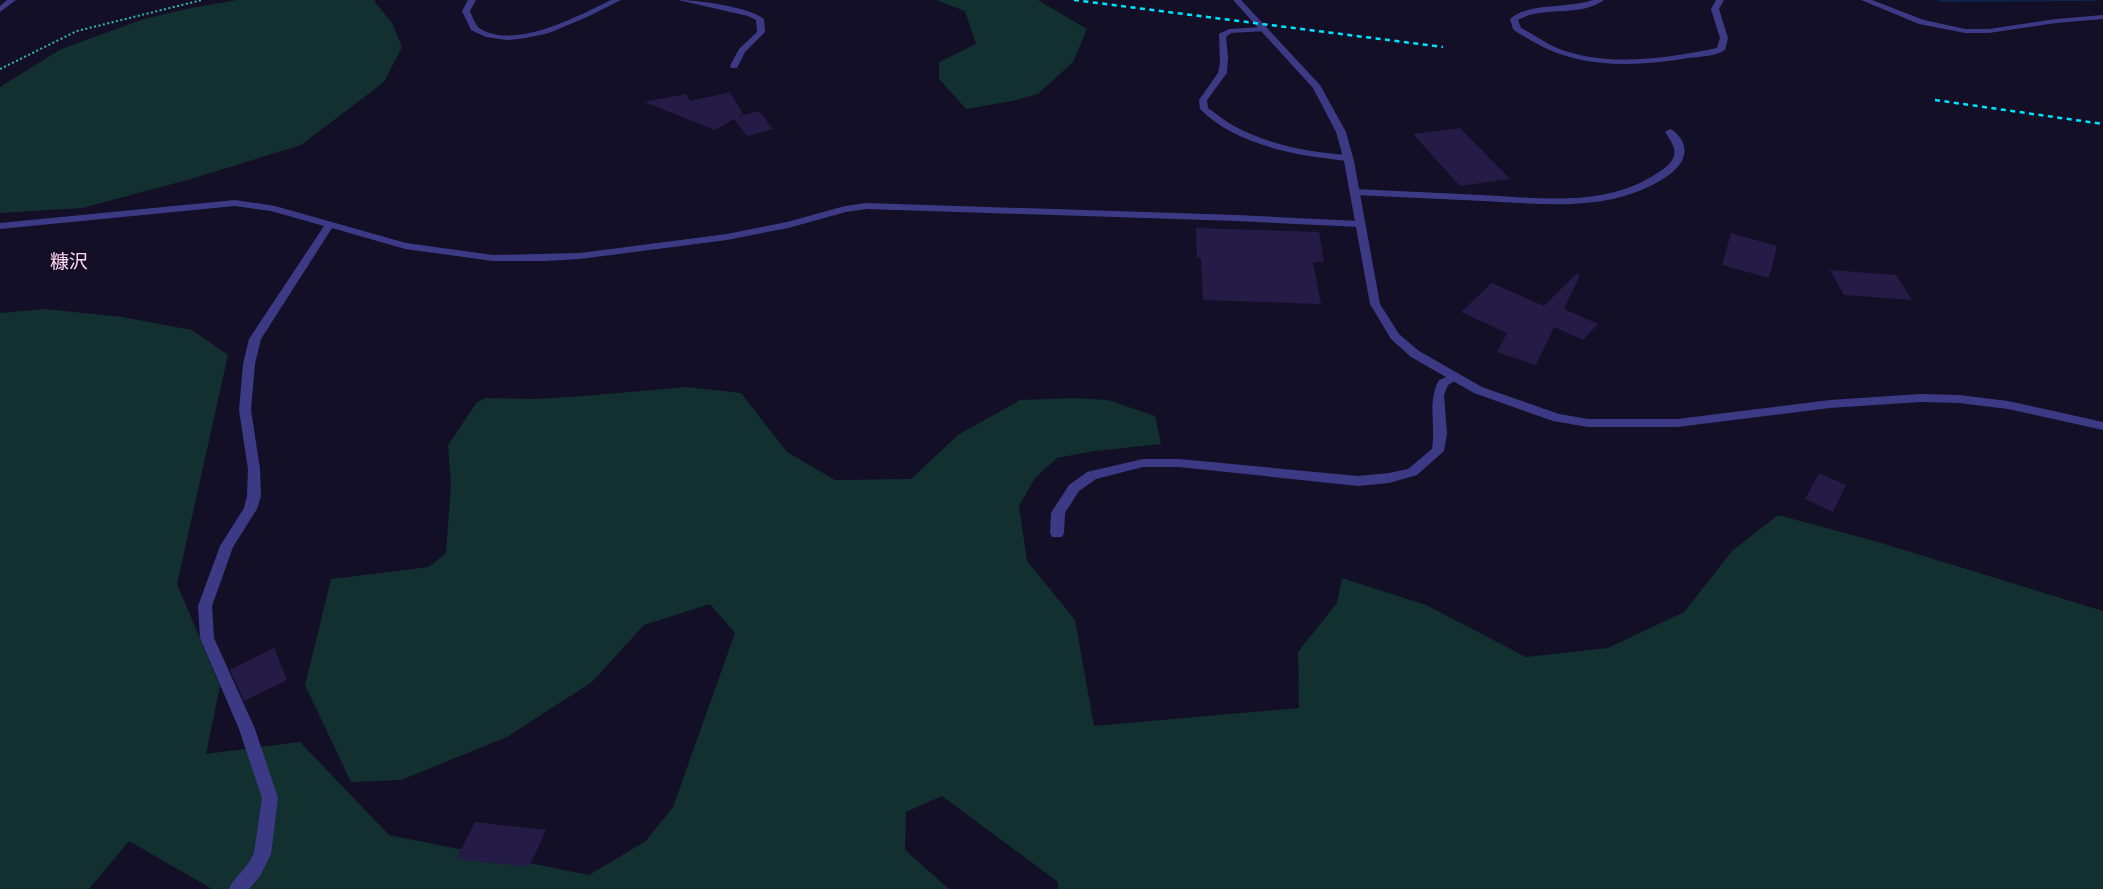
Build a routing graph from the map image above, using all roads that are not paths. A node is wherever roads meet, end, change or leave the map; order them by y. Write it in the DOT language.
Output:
graph roads {
  1 [pos="12,0"];
  2 [pos="472,0"];
  3 [pos="617,0"];
  4 [pos="682,0"];
  5 [pos="1236,0"];
  6 [pos="1600,0"];
  7 [pos="1720,0"];
  8 [pos="1865,0"];
  9 [pos="0,10"];
  10 [pos="2103,18"];
  11 [pos="1264,29"];
  12 [pos="734,66"];
  13 [pos="1670,132"];
  14 [pos="1348,158"];
  15 [pos="1354,192"];
  16 [pos="330,224"];
  17 [pos="1359,224"];
  18 [pos="0,226"];
  19 [pos="1454,378"];
  20 [pos="2103,426"];
  21 [pos="1057,533"];
  22 [pos="238,889"];
  1 -- 9 [label="street"];
  2 -- 3 [label="street"];
  4 -- 12 [label="street"];
  5 -- 11 [label="street"];
  6 -- 7 [label="street"];
  8 -- 10 [label="street"];
  11 -- 14 [label="street"];
  11 -- 14 [label="street"];
  13 -- 15 [label="street"];
  14 -- 15 [label="street"];
  15 -- 17 [label="street"];
  16 -- 17 [label="street"];
  16 -- 18 [label="street"];
  16 -- 22 [label="street"];
  17 -- 19 [label="street"];
  19 -- 20 [label="street"];
  19 -- 21 [label="street"];
}
